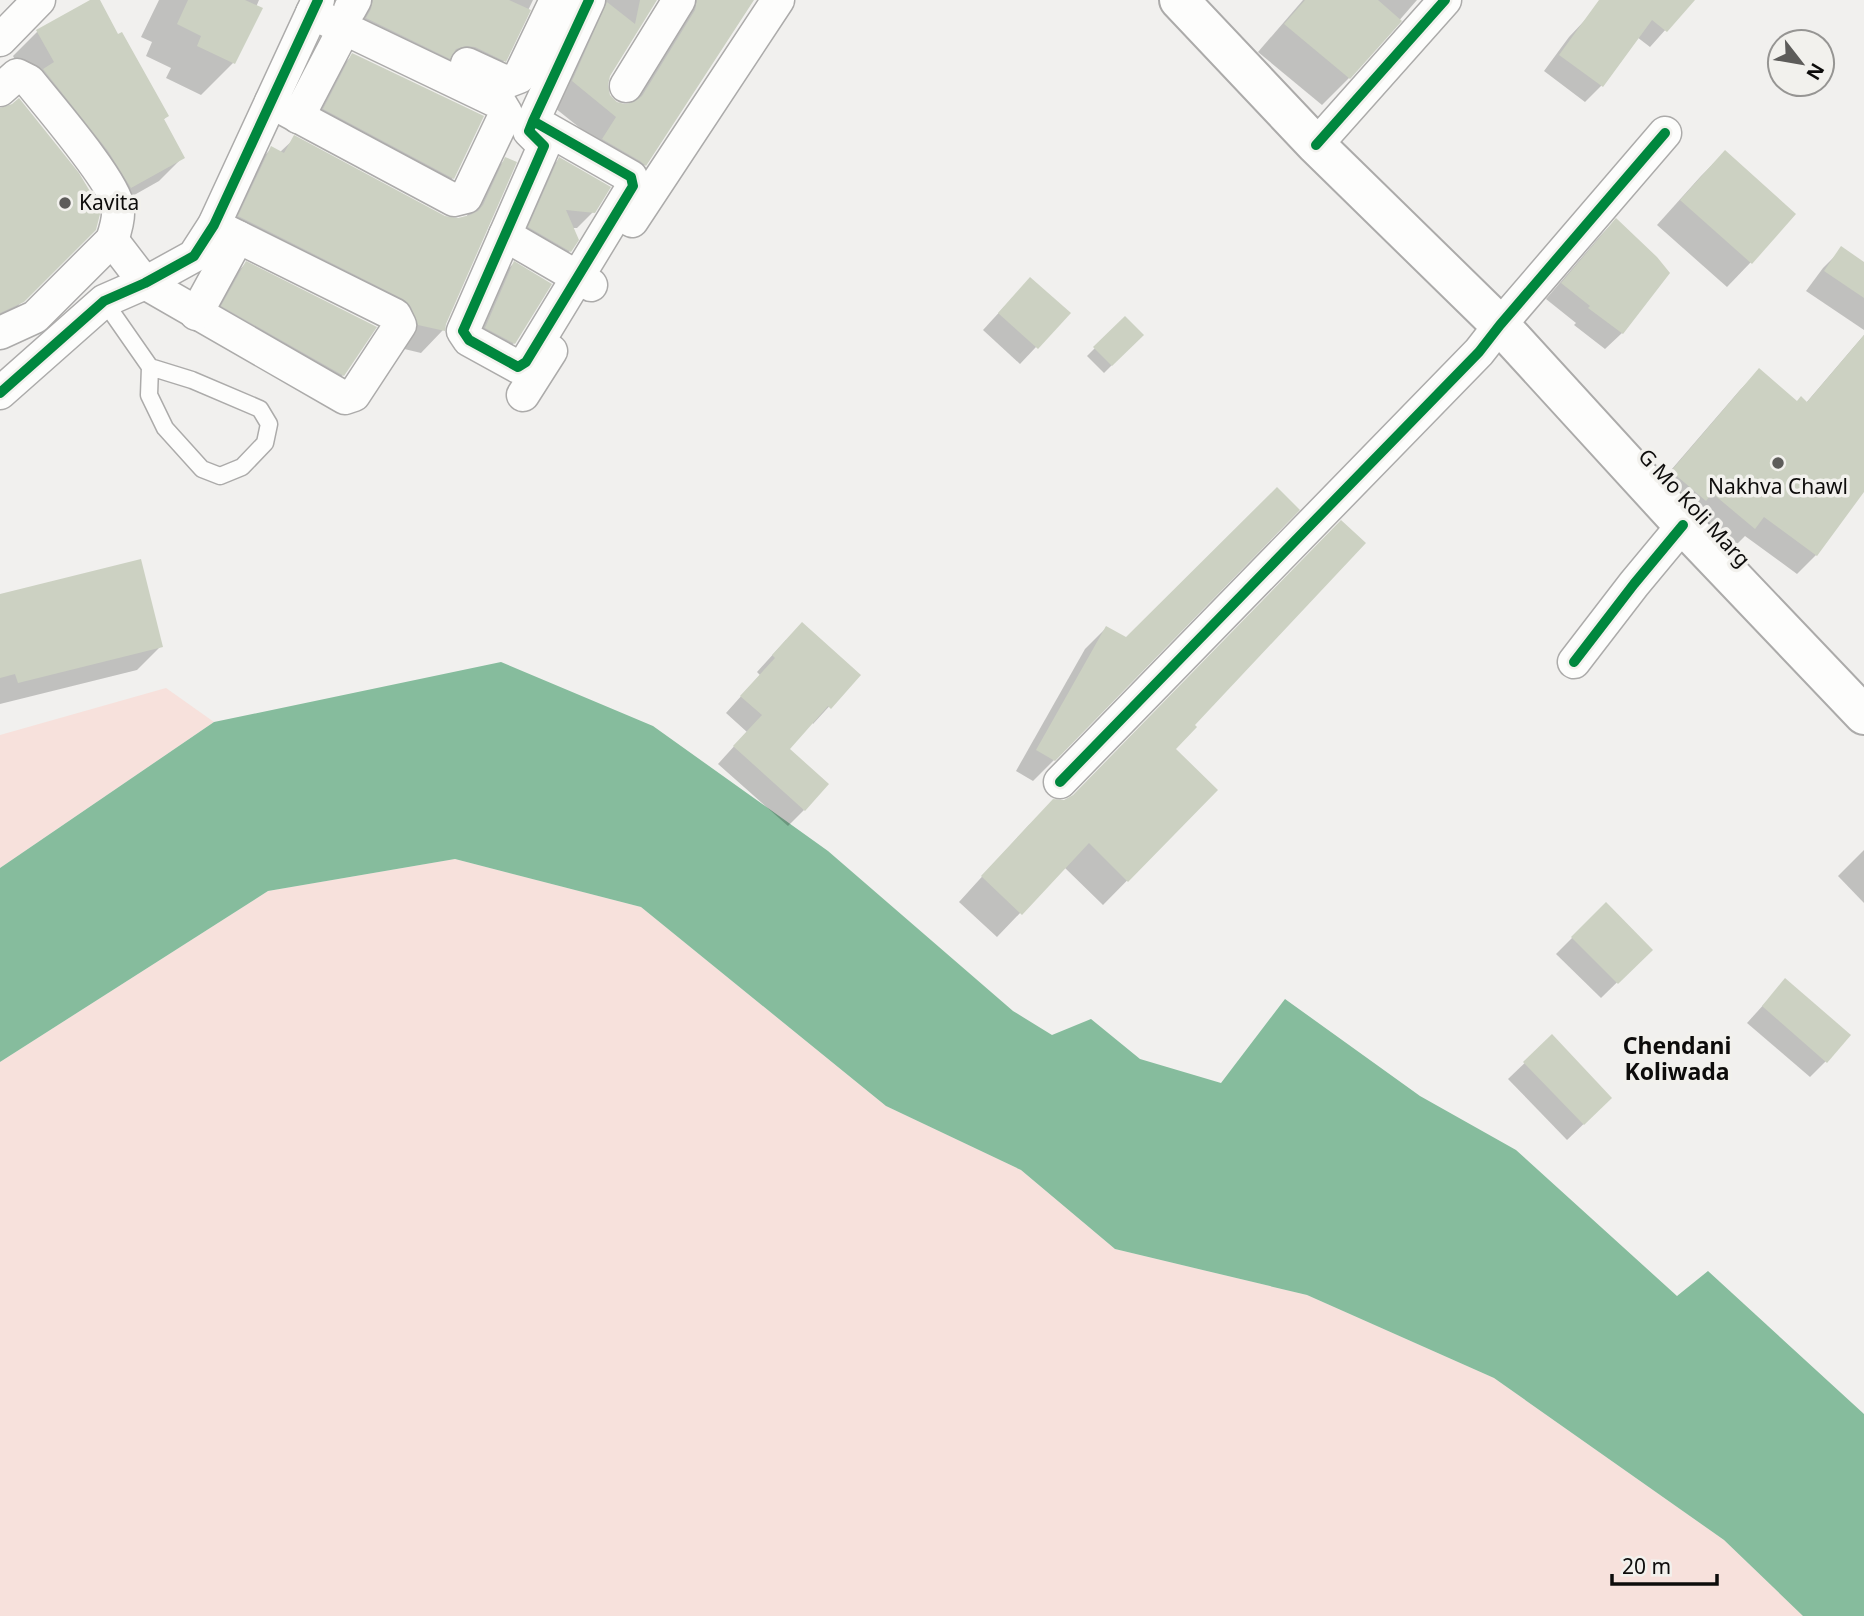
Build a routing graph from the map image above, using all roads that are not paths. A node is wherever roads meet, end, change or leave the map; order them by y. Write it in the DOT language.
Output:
graph roads {
  1 [pos="39,0"];
  2 [pos="589,0"];
  3 [pos="679,0"];
  4 [pos="1179,0"];
  5 [pos="1445,0"];
  6 [pos="554,1"];
  7 [pos="774,5"];
  8 [pos="335,9"];
  9 [pos="0,40"];
  10 [pos="626,86"];
  11 [pos="0,90"];
  12 [pos="284,109"];
  13 [pos="533,121"];
  14 [pos="1665,133"];
  15 [pos="1316,145"];
  16 [pos="664,155"];
  17 [pos="226,231"];
  18 [pos="505,235"];
  19 [pos="112,240"];
  20 [pos="584,282"];
  21 [pos="145,283"];
  22 [pos="104,302"];
  23 [pos="196,314"];
  24 [pos="1500,325"];
  25 [pos="557,326"];
  26 [pos="0,333"];
  27 [pos="150,367"];
  28 [pos="0,393"];
  29 [pos="523,395"];
  30 [pos="1683,525"];
  31 [pos="1574,662"];
  32 [pos="1864,715"];
  33 [pos="1060,782"];
  1 -- 9 [label="street"];
  2 -- 13 [label="street"];
  3 -- 10 [label="street"];
  4 -- 15 [label="main road, G Mo Koli Marg"];
  5 -- 15 [label="street"];
  6 -- 8 [label="street"];
  7 -- 16 [label="street"];
  7 -- 20 [label="street"];
  8 -- 12 [label="street"];
  8 -- 12 [label="street"];
  11 -- 19 [label="street"];
  12 -- 17 [label="street"];
  13 -- 18 [label="street"];
  13 -- 20 [label="street"];
  14 -- 24 [label="street"];
  15 -- 24 [label="main road, G Mo Koli Marg"];
  17 -- 21 [label="street"];
  17 -- 23 [label="street"];
  17 -- 23 [label="street"];
  18 -- 20 [label="street"];
  18 -- 25 [label="street"];
  19 -- 21 [label="street"];
  19 -- 26 [label="street"];
  20 -- 25 [label="street"];
  21 -- 22 [label="street"];
  21 -- 23 [label="street"];
  22 -- 27 [label="lane"];
  22 -- 28 [label="street"];
  24 -- 30 [label="main road, G Mo Koli Marg"];
  24 -- 33 [label="street"];
  25 -- 29 [label="street"];
  27 -- 27 [label="lane"];
  30 -- 31 [label="street"];
  30 -- 32 [label="main road, G Mo Koli Marg"];
}
